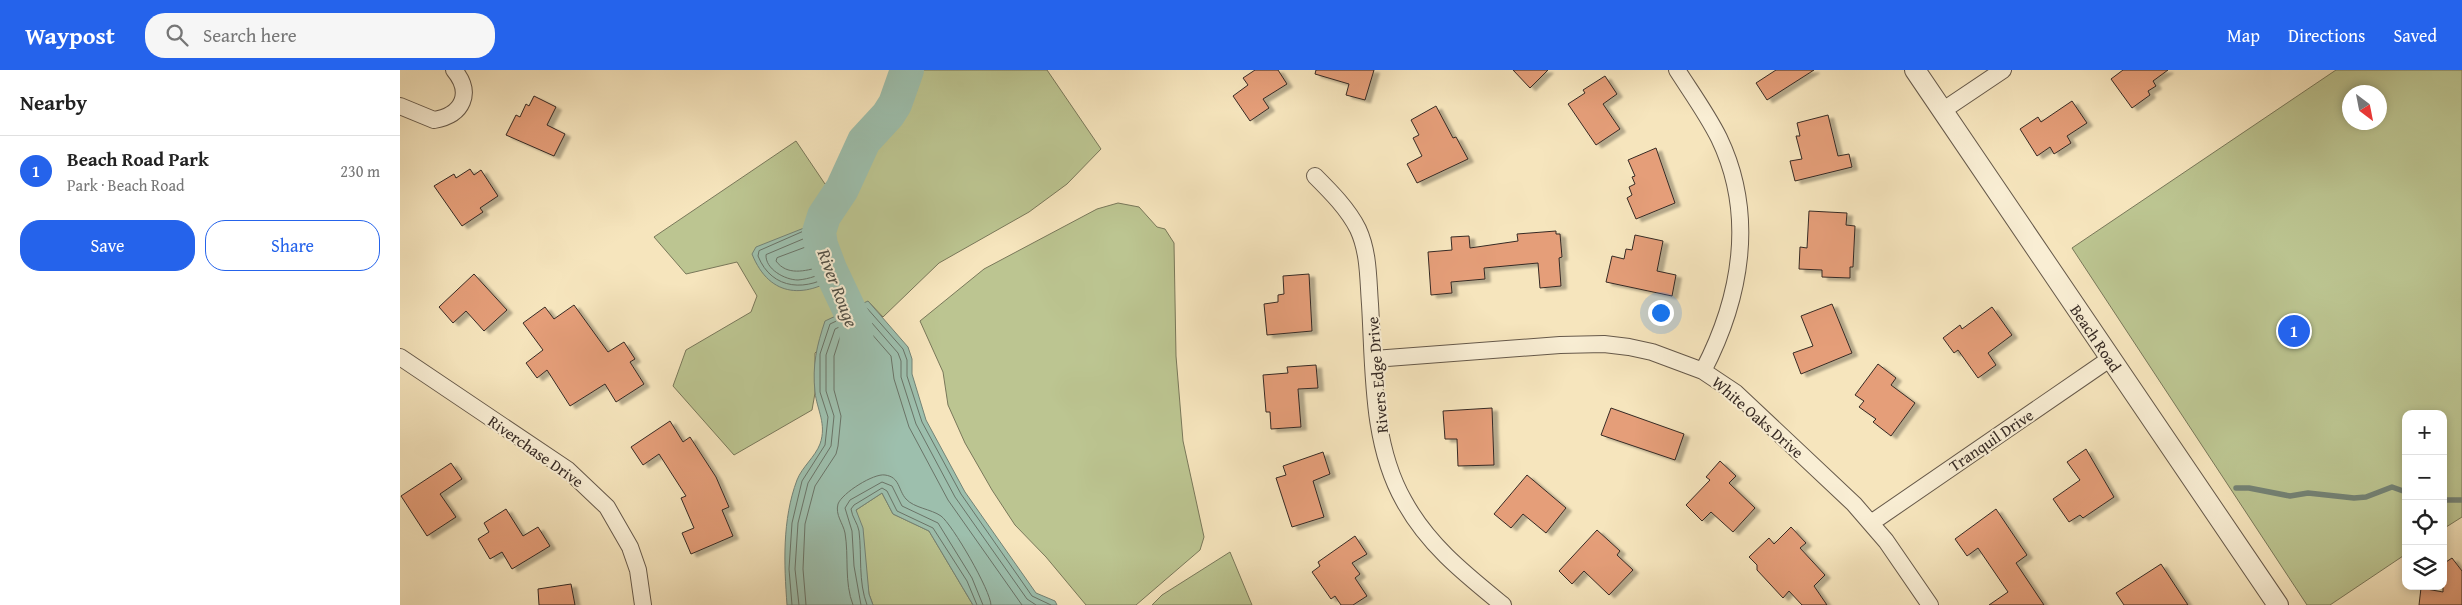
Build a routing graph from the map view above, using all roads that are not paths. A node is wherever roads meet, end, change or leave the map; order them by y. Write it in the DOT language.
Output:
graph roads {
  1 [pos="454,70"];
  2 [pos="1677,70"];
  3 [pos="1915,70"];
  4 [pos="2002,70"];
  5 [pos="400,106"];
  6 [pos="1942,111"];
  7 [pos="1315,176"];
  8 [pos="400,357"];
  9 [pos="2111,358"];
  10 [pos="1374,359"];
  11 [pos="1703,371"];
  12 [pos="1871,523"];
  13 [pos="643,605"];
  14 [pos="1503,605"];
  15 [pos="1930,605"];
  16 [pos="2278,605"];
  1 -- 5 [label="street"];
  2 -- 11 [label="street"];
  3 -- 6 [label="street, Beach Road"];
  4 -- 6 [label="street"];
  6 -- 9 [label="street, Beach Road"];
  7 -- 10 [label="street, Rivers Edge Drive"];
  8 -- 13 [label="street, Riverchase Drive"];
  9 -- 12 [label="street, Tranquil Drive"];
  9 -- 16 [label="street, Beach Road"];
  10 -- 11 [label="street, White Oaks Drive"];
  10 -- 14 [label="street, Rivers Edge Drive"];
  11 -- 12 [label="street, White Oaks Drive"];
  12 -- 15 [label="street, White Oaks Drive"];
}
